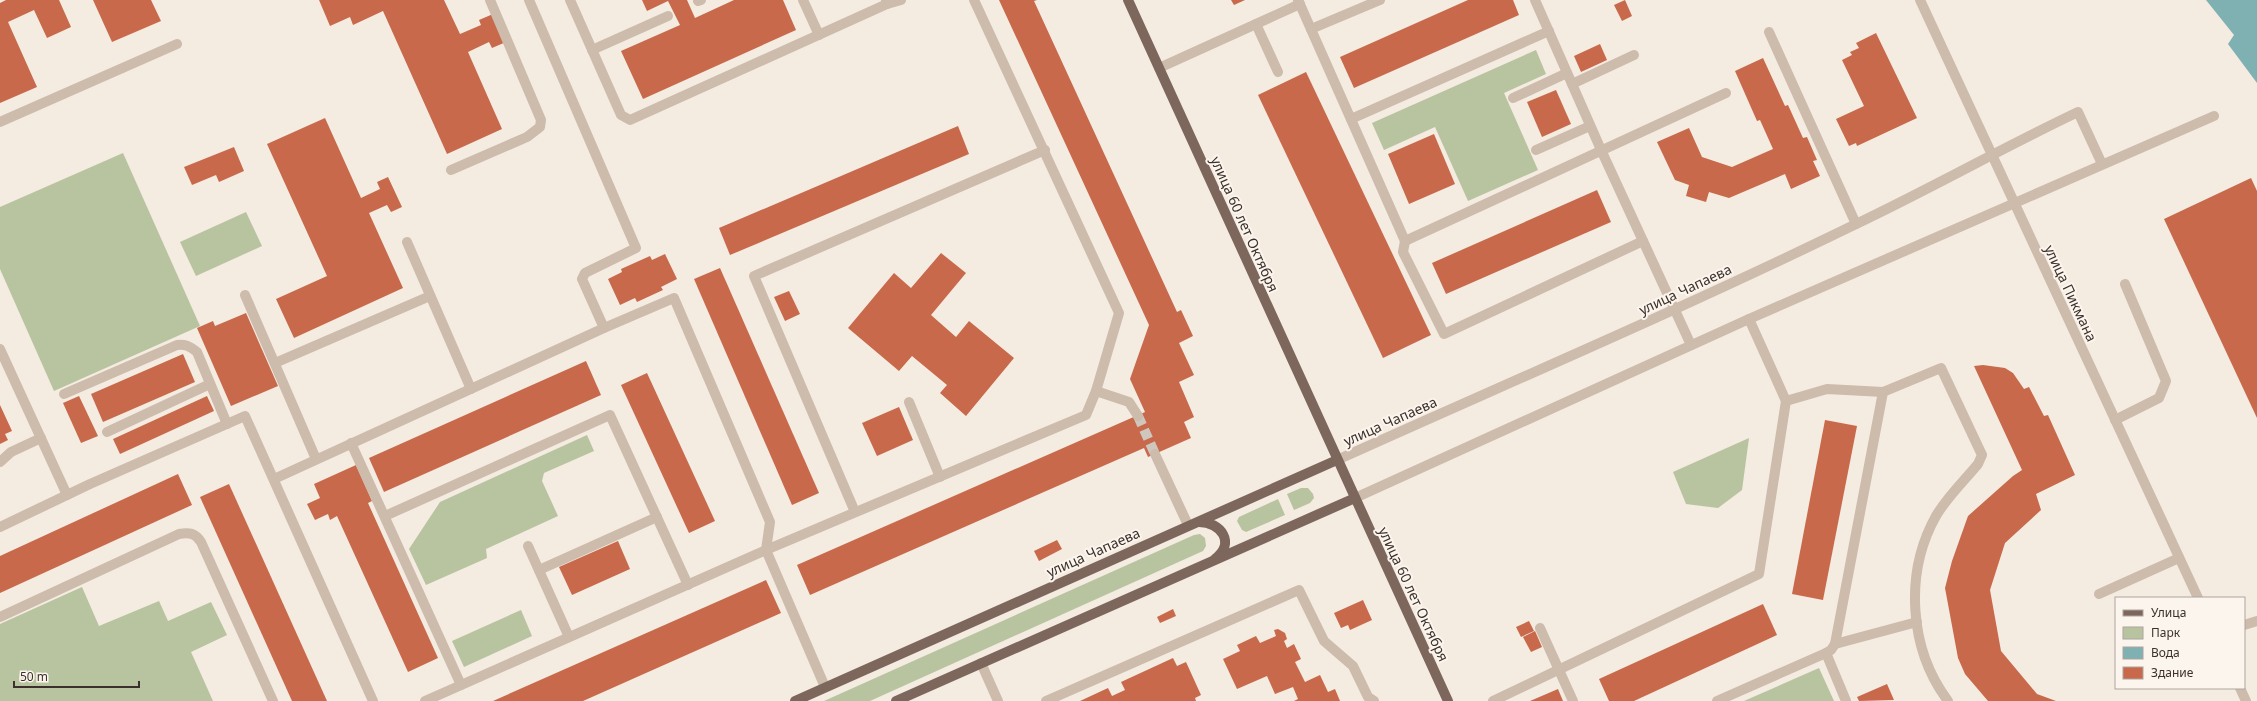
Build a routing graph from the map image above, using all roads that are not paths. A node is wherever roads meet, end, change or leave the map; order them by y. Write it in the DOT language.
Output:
graph roads {
  1 [pos="490,0"];
  2 [pos="529,0"];
  3 [pos="570,0"];
  4 [pos="803,0"];
  5 [pos="900,0"];
  6 [pos="974,0"];
  7 [pos="1128,0"];
  8 [pos="1380,0"];
  9 [pos="1535,0"];
  10 [pos="1920,0"];
  11 [pos="886,2"];
  12 [pos="1299,2"];
  13 [pos="668,16"];
  14 [pos="1256,24"];
  15 [pos="1311,29"];
  16 [pos="1548,31"];
  17 [pos="1769,32"];
  18 [pos="819,35"];
  19 [pos="177,44"];
  20 [pos="592,50"];
  21 [pos="1634,55"];
  22 [pos="1159,68"];
  23 [pos="1278,72"];
  24 [pos="1567,73"];
  25 [pos="1572,84"];
  26 [pos="1726,93"];
  27 [pos="1513,98"];
  28 [pos="2214,116"];
  29 [pos="1351,119"];
  30 [pos="0,122"];
  31 [pos="1590,126"];
  32 [pos="1045,150"];
  33 [pos="1536,150"];
  34 [pos="1602,152"];
  35 [pos="1991,155"];
  36 [pos="2102,164"];
  37 [pos="451,170"];
  38 [pos="2014,203"];
  39 [pos="1856,224"];
  40 [pos="1405,241"];
  41 [pos="1643,241"];
  42 [pos="407,242"];
  43 [pos="2125,284"];
  44 [pos="245,295"];
  45 [pos="430,296"];
  46 [pos="1675,309"];
  47 [pos="1749,319"];
  48 [pos="604,328"];
  49 [pos="1691,345"];
  50 [pos="0,349"];
  51 [pos="275,364"];
  52 [pos="210,384"];
  53 [pos="471,389"];
  54 [pos="1096,391"];
  55 [pos="1883,392"];
  56 [pos="64,394"];
  57 [pos="1786,401"];
  58 [pos="908,402"];
  59 [pos="1138,416"];
  60 [pos="2115,420"];
  61 [pos="227,424"];
  62 [pos="107,432"];
  63 [pos="41,438"];
  64 [pos="351,443"];
  65 [pos="1155,454"];
  66 [pos="316,459"];
  67 [pos="1337,460"];
  68 [pos="0,462"];
  69 [pos="940,477"];
  70 [pos="274,479"];
  71 [pos="67,495"];
  72 [pos="1355,498"];
  73 [pos="855,512"];
  74 [pos="385,516"];
  75 [pos="657,517"];
  76 [pos="1192,524"];
  77 [pos="0,527"];
  78 [pos="528,546"];
  79 [pos="766,550"];
  80 [pos="2179,558"];
  81 [pos="1212,562"];
  82 [pos="539,570"];
  83 [pos="688,585"];
  84 [pos="2099,594"];
  85 [pos="2198,597"];
  86 [pos="0,617"];
  87 [pos="2257,621"];
  88 [pos="1917,622"];
  89 [pos="2245,624"];
  90 [pos="1540,628"];
  91 [pos="569,637"];
  92 [pos="1836,644"];
  93 [pos="1826,653"];
  94 [pos="981,663"];
  95 [pos="1559,670"];
  96 [pos="461,685"];
  97 [pos="825,687"];
  98 [pos="2240,689"];
  99 [pos="273,701"];
  100 [pos="372,701"];
  101 [pos="425,701"];
  102 [pos="795,701"];
  103 [pos="896,701"];
  104 [pos="998,701"];
  105 [pos="1046,701"];
  106 [pos="1374,701"];
  107 [pos="1448,701"];
  108 [pos="1493,701"];
  109 [pos="1573,701"];
  110 [pos="1717,701"];
  111 [pos="1846,701"];
  112 [pos="1948,701"];
  113 [pos="2246,701"];
  1 -- 37 [label="street"];
  2 -- 48 [label="street"];
  3 -- 20 [label="street"];
  4 -- 18 [label="street"];
  5 -- 11 [label="street"];
  6 -- 32 [label="street"];
  7 -- 22 [label="main road, улица 60 лет Октября"];
  8 -- 15 [label="street"];
  9 -- 16 [label="street"];
  10 -- 35 [label="street, улица Пикмана"];
  11 -- 18 [label="street"];
  12 -- 14 [label="street"];
  12 -- 15 [label="street"];
  13 -- 20 [label="street"];
  14 -- 22 [label="street"];
  14 -- 23 [label="street"];
  15 -- 29 [label="street"];
  16 -- 24 [label="street"];
  16 -- 29 [label="street"];
  17 -- 39 [label="street"];
  18 -- 20 [label="street"];
  19 -- 30 [label="street"];
  21 -- 25 [label="street"];
  22 -- 67 [label="main road, улица 60 лет Октября"];
  24 -- 25 [label="street"];
  24 -- 27 [label="street"];
  25 -- 31 [label="street"];
  26 -- 34 [label="street"];
  28 -- 36 [label="street"];
  29 -- 40 [label="street"];
  31 -- 33 [label="street"];
  31 -- 34 [label="street"];
  32 -- 54 [label="street"];
  32 -- 73 [label="street"];
  34 -- 40 [label="street"];
  34 -- 41 [label="street"];
  35 -- 36 [label="street, улица Чапаева"];
  35 -- 38 [label="street, улица Пикмана"];
  35 -- 39 [label="street, улица Чапаева"];
  36 -- 38 [label="street"];
  38 -- 47 [label="street"];
  38 -- 60 [label="street, улица Пикмана"];
  39 -- 46 [label="street, улица Чапаева"];
  40 -- 41 [label="street"];
  41 -- 46 [label="street"];
  42 -- 45 [label="street"];
  43 -- 60 [label="street"];
  44 -- 51 [label="street"];
  45 -- 51 [label="street"];
  45 -- 53 [label="street"];
  46 -- 49 [label="street"];
  46 -- 67 [label="street, улица Чапаева"];
  47 -- 49 [label="street"];
  47 -- 57 [label="street"];
  48 -- 53 [label="street"];
  48 -- 79 [label="street"];
  49 -- 72 [label="street"];
  50 -- 63 [label="street"];
  51 -- 66 [label="street"];
  52 -- 56 [label="street"];
  52 -- 61 [label="street"];
  52 -- 62 [label="street"];
  53 -- 64 [label="street"];
  54 -- 59 [label="street"];
  54 -- 69 [label="street"];
  55 -- 57 [label="street"];
  55 -- 88 [label="street"];
  55 -- 92 [label="street"];
  57 -- 95 [label="street"];
  58 -- 69 [label="street"];
  60 -- 80 [label="street, улица Пикмана"];
  61 -- 70 [label="street"];
  61 -- 71 [label="street"];
  63 -- 68 [label="street"];
  63 -- 71 [label="street"];
  64 -- 66 [label="street"];
  64 -- 74 [label="street"];
  65 -- 76 [label="street"];
  66 -- 70 [label="street"];
  67 -- 72 [label="main road, улица 60 лет Октября"];
  67 -- 76 [label="main road, улица Чапаева"];
  69 -- 73 [label="street"];
  70 -- 100 [label="street"];
  71 -- 77 [label="street"];
  72 -- 81 [label="main road"];
  72 -- 107 [label="main road, улица 60 лет Октября"];
  73 -- 79 [label="street"];
  74 -- 75 [label="street"];
  74 -- 96 [label="street"];
  75 -- 82 [label="street"];
  75 -- 83 [label="street"];
  76 -- 81 [label="main road"];
  76 -- 97 [label="main road, улица Чапаева"];
  78 -- 82 [label="street"];
  79 -- 83 [label="street"];
  79 -- 97 [label="street"];
  80 -- 84 [label="street"];
  80 -- 85 [label="street, улица Пикмана"];
  81 -- 94 [label="main road"];
  82 -- 91 [label="street"];
  83 -- 91 [label="street"];
  86 -- 99 [label="street"];
  87 -- 89 [label="street"];
  88 -- 92 [label="street"];
  88 -- 112 [label="street"];
  90 -- 95 [label="street"];
  91 -- 96 [label="street"];
  92 -- 93 [label="street"];
  93 -- 110 [label="street"];
  93 -- 111 [label="street"];
  94 -- 103 [label="main road"];
  94 -- 104 [label="street"];
  95 -- 108 [label="street"];
  95 -- 109 [label="street"];
  96 -- 101 [label="street"];
  97 -- 102 [label="main road, улица Чапаева"];
  98 -- 113 [label="street"];
  105 -- 106 [label="street"];
}
